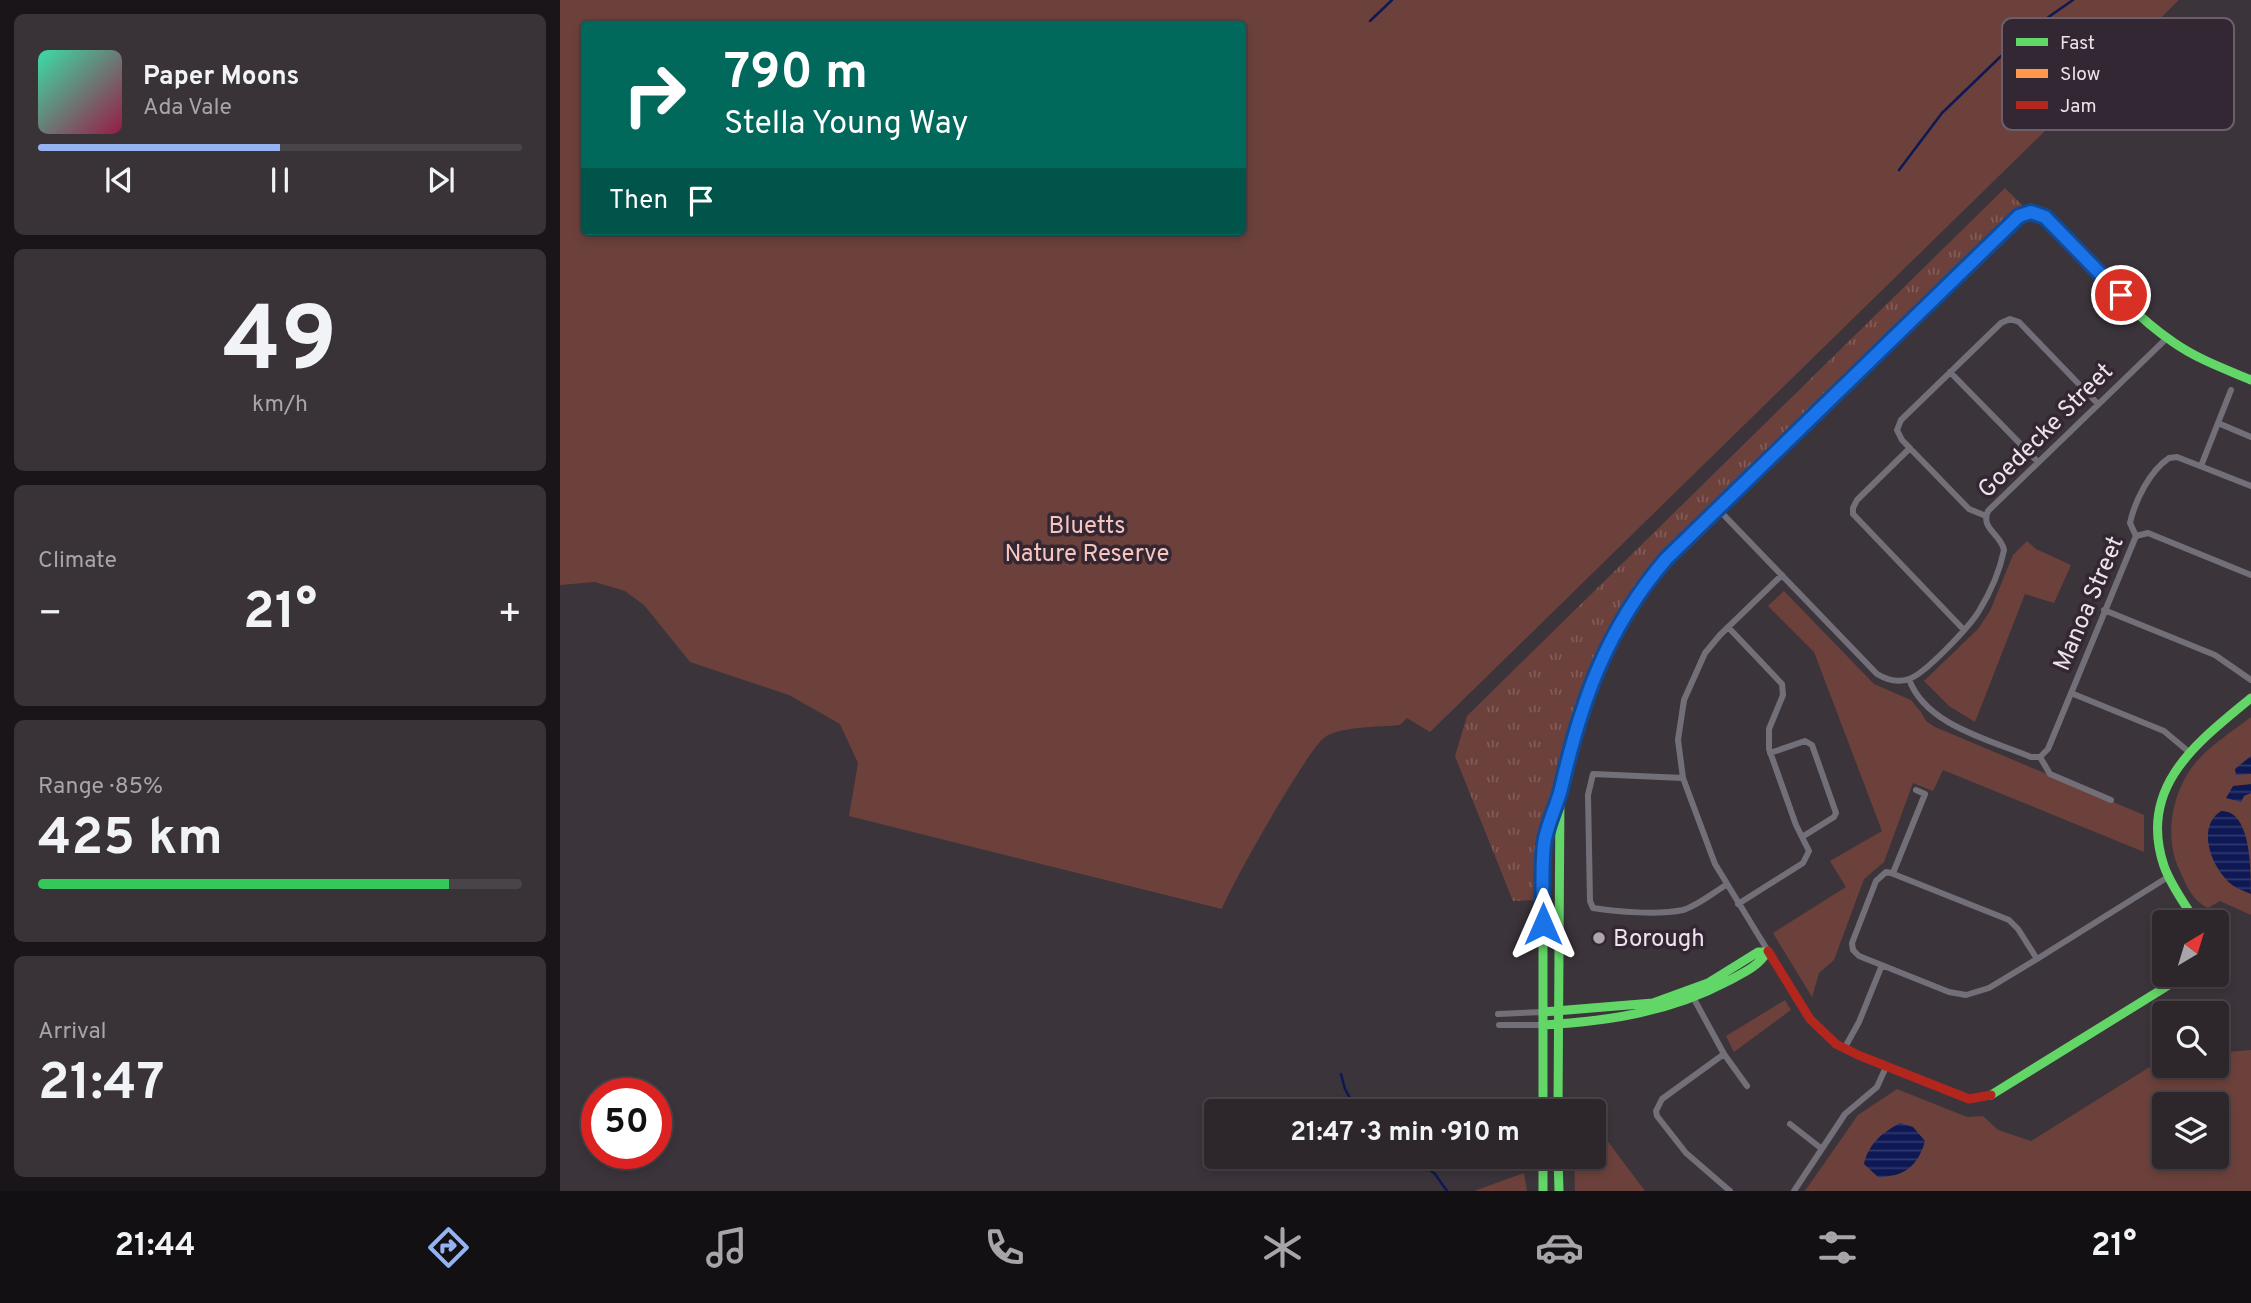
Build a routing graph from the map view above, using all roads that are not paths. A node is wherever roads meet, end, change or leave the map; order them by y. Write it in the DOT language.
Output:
graph roads {
  1 [pos="2167,338"];
  2 [pos="1950,372"];
  3 [pos="2251,380"];
  4 [pos="2231,390"];
  5 [pos="2098,404"];
  6 [pos="2218,423"];
  7 [pos="2251,437"];
  8 [pos="1910,449"];
  9 [pos="2038,462"];
  10 [pos="2200,466"];
  11 [pos="2251,486"];
  12 [pos="1717,508"];
  13 [pos="1986,516"];
  14 [pos="2136,536"];
  15 [pos="1782,575"];
  16 [pos="2251,575"];
  17 [pos="2104,610"];
  18 [pos="1728,627"];
  19 [pos="1964,630"];
  20 [pos="1909,679"];
  21 [pos="2251,680"];
  22 [pos="2071,693"];
  23 [pos="2251,698"];
  24 [pos="2189,752"];
  25 [pos="1770,753"];
  26 [pos="2040,757"];
  27 [pos="1683,778"];
  28 [pos="1916,790"];
  29 [pos="1560,792"];
  30 [pos="2111,800"];
  31 [pos="1802,837"];
  32 [pos="1893,873"];
  33 [pos="2168,877"];
  34 [pos="1726,885"];
  35 [pos="1738,904"];
  36 [pos="2189,910"];
  37 [pos="1768,951"];
  38 [pos="2037,959"];
  39 [pos="1882,965"];
  40 [pos="2166,987"];
  41 [pos="1695,999"];
  42 [pos="1560,1011"];
  43 [pos="1543,1012"];
  44 [pos="1498,1013"];
  45 [pos="1559,1024"];
  46 [pos="1499,1025"];
  47 [pos="1544,1025"];
  48 [pos="1844,1049"];
  49 [pos="1724,1054"];
  50 [pos="1886,1067"];
  51 [pos="1747,1086"];
  52 [pos="1543,1099"];
  53 [pos="1558,1099"];
  54 [pos="1790,1124"];
  55 [pos="1822,1149"];
  56 [pos="1543,1169"];
  57 [pos="1558,1169"];
  58 [pos="1543,1191"];
  59 [pos="1559,1191"];
  60 [pos="1730,1191"];
  61 [pos="1794,1191"];
  1 -- 3 [label="street"];
  1 -- 5 [label="street, Goedecke Street"];
  1 -- 12 [label="street"];
  2 -- 5 [label="street"];
  2 -- 8 [label="street"];
  2 -- 9 [label="street"];
  4 -- 6 [label="street"];
  5 -- 9 [label="street, Goedecke Street"];
  6 -- 7 [label="street"];
  6 -- 10 [label="street"];
  8 -- 13 [label="street"];
  8 -- 19 [label="street"];
  9 -- 13 [label="street, Goedecke Street"];
  10 -- 11 [label="street"];
  10 -- 14 [label="street"];
  12 -- 15 [label="street"];
  12 -- 29 [label="street"];
  13 -- 19 [label="street, Goedecke Street"];
  14 -- 16 [label="street, Manoa Street"];
  14 -- 17 [label="street, Manoa Street"];
  15 -- 18 [label="street"];
  15 -- 20 [label="street"];
  17 -- 21 [label="street"];
  17 -- 22 [label="street, Manoa Street"];
  18 -- 25 [label="street"];
  18 -- 27 [label="street"];
  19 -- 20 [label="street, Goedecke Street"];
  20 -- 26 [label="street"];
  22 -- 24 [label="street"];
  22 -- 26 [label="street, Manoa Street"];
  23 -- 24 [label="street"];
  24 -- 33 [label="street"];
  25 -- 31 [label="street"];
  25 -- 31 [label="street"];
  26 -- 30 [label="street"];
  27 -- 34 [label="street"];
  27 -- 34 [label="street"];
  28 -- 32 [label="street"];
  29 -- 42 [label="street"];
  29 -- 43 [label="street"];
  31 -- 35 [label="street"];
  32 -- 38 [label="street"];
  32 -- 39 [label="street"];
  33 -- 36 [label="street"];
  33 -- 38 [label="street"];
  34 -- 35 [label="street"];
  35 -- 37 [label="street"];
  37 -- 48 [label="street"];
  38 -- 39 [label="street"];
  39 -- 48 [label="street"];
  40 -- 50 [label="street"];
  41 -- 42 [label="street"];
  41 -- 45 [label="street"];
  41 -- 49 [label="street"];
  42 -- 43 [label="street"];
  42 -- 45 [label="street"];
  43 -- 44 [label="street"];
  43 -- 47 [label="street"];
  45 -- 47 [label="street"];
  45 -- 53 [label="street"];
  46 -- 47 [label="street"];
  47 -- 52 [label="street"];
  48 -- 50 [label="street"];
  49 -- 51 [label="street"];
  49 -- 60 [label="street"];
  50 -- 55 [label="street"];
  54 -- 55 [label="street"];
  55 -- 61 [label="street"];
  56 -- 58 [label="street"];
  57 -- 59 [label="street"];
}
